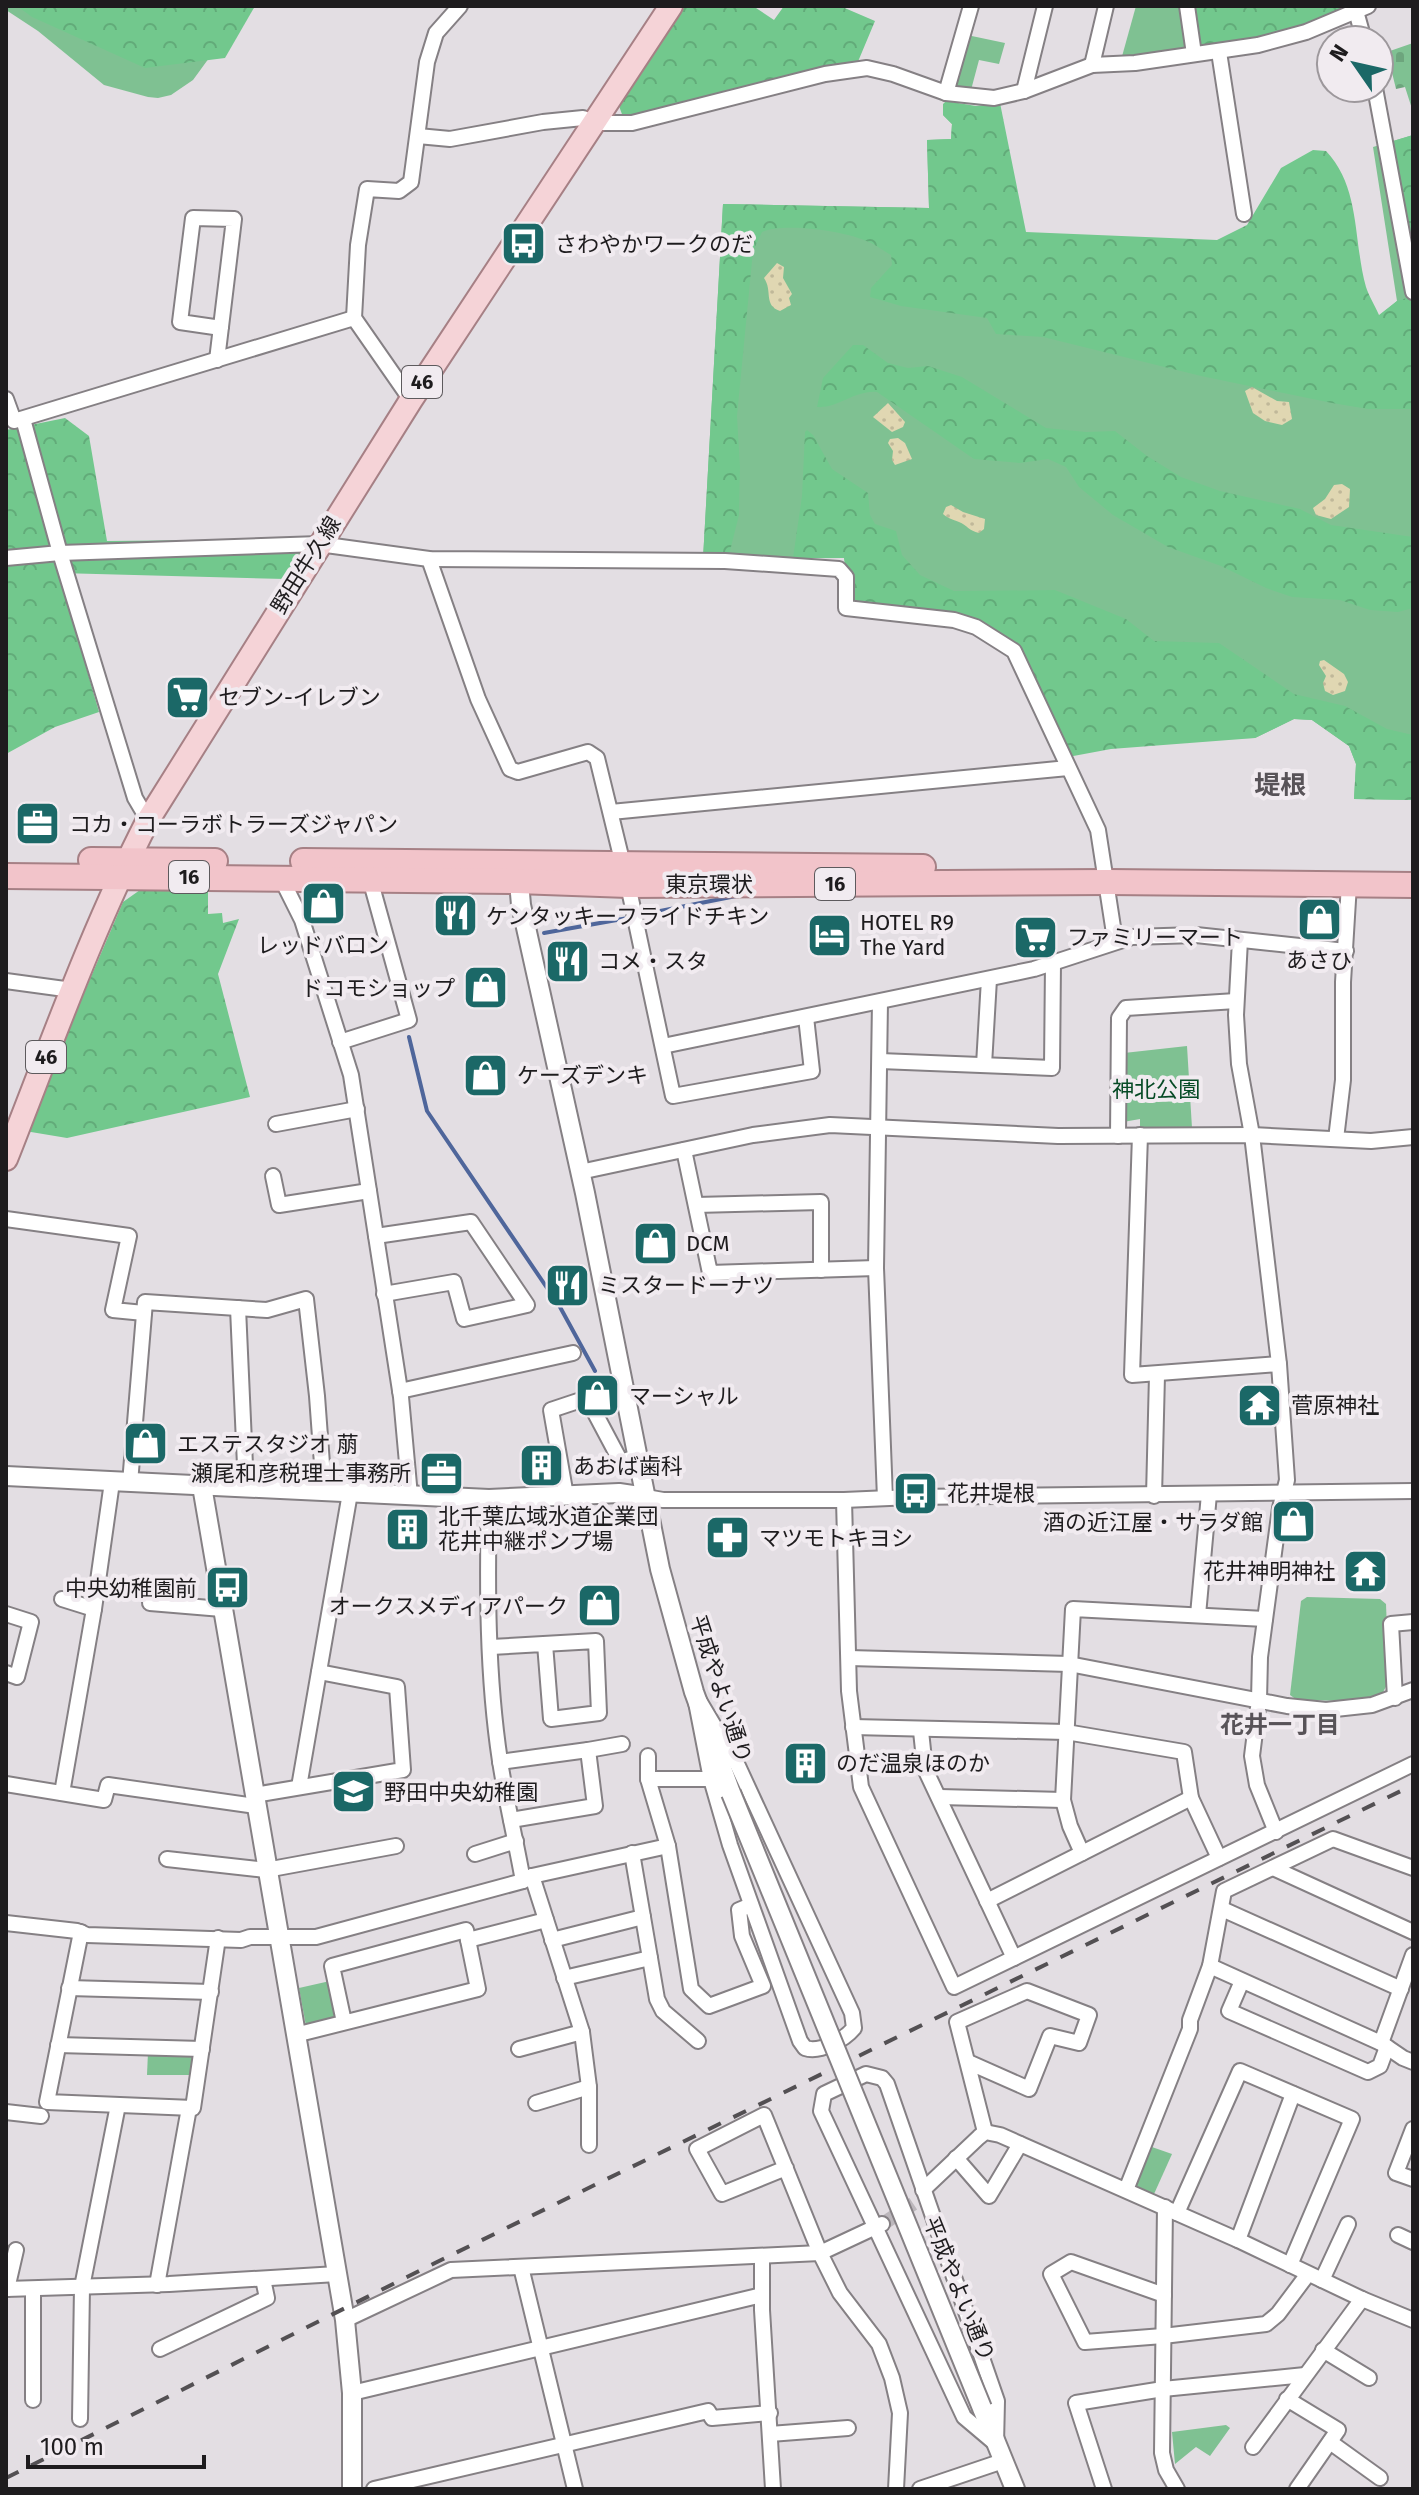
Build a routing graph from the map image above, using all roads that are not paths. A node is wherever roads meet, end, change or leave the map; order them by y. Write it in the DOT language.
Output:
graph roads {
  1 [pos="460,6"];
  2 [pos="671,6"];
  3 [pos="971,6"];
  4 [pos="1045,6"];
  5 [pos="1106,6"];
  6 [pos="1187,6"];
  7 [pos="1362,9"];
  8 [pos="1219,52"];
  9 [pos="1194,54"];
  10 [pos="1092,65"];
  11 [pos="1024,91"];
  12 [pos="946,93"];
  13 [pos="1378,104"];
  14 [pos="595,123"];
  15 [pos="418,136"];
  16 [pos="1244,214"];
  17 [pos="1413,292"];
  18 [pos="354,318"];
  19 [pos="221,328"];
  20 [pos="217,360"];
  21 [pos="6,399"];
  22 [pos="411,400"];
  23 [pos="23,419"];
  24 [pos="319,544"];
  25 [pos="60,553"];
  26 [pos="6,558"];
  27 [pos="429,559"];
  28 [pos="1068,768"];
  29 [pos="611,812"];
  30 [pos="148,820"];
  31 [pos="6,860"];
  32 [pos="124,868"];
  33 [pos="1413,869"];
  34 [pos="518,872"];
  35 [pos="626,875"];
  36 [pos="1106,875"];
  37 [pos="6,876"];
  38 [pos="281,878"];
  39 [pos="370,879"];
  40 [pos="1349,884"];
  41 [pos="1413,885"];
  42 [pos="1115,940"];
  43 [pos="1240,940"];
  44 [pos="1346,951"];
  45 [pos="1053,963"];
  46 [pos="989,979"];
  47 [pos="6,981"];
  48 [pos="72,990"];
  49 [pos="1236,1001"];
  50 [pos="880,1002"];
  51 [pos="806,1017"];
  52 [pos="340,1042"];
  53 [pos="663,1046"];
  54 [pos="880,1061"];
  55 [pos="984,1065"];
  56 [pos="357,1109"];
  57 [pos="276,1124"];
  58 [pos="880,1126"];
  59 [pos="1140,1135"];
  60 [pos="1252,1135"];
  61 [pos="1118,1136"];
  62 [pos="1413,1137"];
  63 [pos="1336,1139"];
  64 [pos="684,1150"];
  65 [pos="6,1159"];
  66 [pos="580,1172"];
  67 [pos="273,1176"];
  68 [pos="369,1191"];
  69 [pos="696,1205"];
  70 [pos="6,1219"];
  71 [pos="376,1236"];
  72 [pos="876,1268"];
  73 [pos="821,1270"];
  74 [pos="384,1294"];
  75 [pos="238,1308"];
  76 [pos="144,1313"];
  77 [pos="573,1353"];
  78 [pos="1279,1364"];
  79 [pos="1157,1375"];
  80 [pos="400,1391"];
  81 [pos="636,1457"];
  82 [pos="6,1476"];
  83 [pos="121,1482"];
  84 [pos="202,1486"];
  85 [pos="246,1488"];
  86 [pos="324,1491"];
  87 [pos="1413,1491"];
  88 [pos="1284,1492"];
  89 [pos="350,1493"];
  90 [pos="1209,1494"];
  91 [pos="410,1496"];
  92 [pos="566,1496"];
  93 [pos="1154,1496"];
  94 [pos="646,1497"];
  95 [pos="885,1498"];
  96 [pos="489,1499"];
  97 [pos="844,1500"];
  98 [pos="62,1599"];
  99 [pos="150,1603"];
  100 [pos="94,1609"];
  101 [pos="222,1609"];
  102 [pos="6,1614"];
  103 [pos="1198,1615"];
  104 [pos="1265,1619"];
  105 [pos="1413,1622"];
  106 [pos="545,1644"];
  107 [pos="491,1647"];
  108 [pos="849,1658"];
  109 [pos="1069,1664"];
  110 [pos="319,1672"];
  111 [pos="6,1673"];
  112 [pos="1413,1690"];
  113 [pos="694,1692"];
  114 [pos="1395,1698"];
  115 [pos="1259,1700"];
  116 [pos="853,1727"];
  117 [pos="921,1731"];
  118 [pos="1066,1732"];
  119 [pos="622,1744"];
  120 [pos="588,1750"];
  121 [pos="648,1756"];
  122 [pos="500,1762"];
  123 [pos="1413,1764"];
  124 [pos="648,1779"];
  125 [pos="711,1779"];
  126 [pos="6,1784"];
  127 [pos="299,1787"];
  128 [pos="62,1793"];
  129 [pos="940,1797"];
  130 [pos="1191,1798"];
  131 [pos="255,1800"];
  132 [pos="1063,1800"];
  133 [pos="511,1820"];
  134 [pos="1276,1832"];
  135 [pos="516,1841"];
  136 [pos="396,1846"];
  137 [pos="668,1846"];
  138 [pos="632,1853"];
  139 [pos="1082,1853"];
  140 [pos="475,1854"];
  141 [pos="1219,1858"];
  142 [pos="167,1859"];
  143 [pos="1273,1868"];
  144 [pos="1413,1868"];
  145 [pos="266,1870"];
  146 [pos="528,1879"];
  147 [pos="987,1901"];
  148 [pos="751,1905"];
  149 [pos="1222,1909"];
  150 [pos="643,1917"];
  151 [pos="546,1920"];
  152 [pos="6,1923"];
  153 [pos="81,1932"];
  154 [pos="1413,1932"];
  155 [pos="218,1938"];
  156 [pos="278,1939"];
  157 [pos="468,1940"];
  158 [pos="552,1940"];
  159 [pos="1413,1955"];
  160 [pos="650,1958"];
  161 [pos="1014,1958"];
  162 [pos="1210,1966"];
  163 [pos="564,1978"];
  164 [pos="1242,1981"];
  165 [pos="69,1988"];
  166 [pos="1401,1989"];
  167 [pos="211,1992"];
  168 [pos="344,2022"];
  169 [pos="582,2032"];
  170 [pos="295,2035"];
  171 [pos="698,2041"];
  172 [pos="58,2045"];
  173 [pos="1384,2045"];
  174 [pos="202,2049"];
  175 [pos="519,2049"];
  176 [pos="968,2062"];
  177 [pos="1413,2062"];
  178 [pos="589,2087"];
  179 [pos="1293,2094"];
  180 [pos="536,2103"];
  181 [pos="118,2105"];
  182 [pos="189,2108"];
  183 [pos="6,2112"];
  184 [pos="41,2116"];
  185 [pos="1413,2129"];
  186 [pos="985,2132"];
  187 [pos="1020,2144"];
  188 [pos="589,2145"];
  189 [pos="956,2158"];
  190 [pos="786,2168"];
  191 [pos="1413,2179"];
  192 [pos="923,2190"];
  193 [pos="1126,2190"];
  194 [pos="1171,2210"];
  195 [pos="880,2224"];
  196 [pos="1348,2224"];
  197 [pos="1398,2235"];
  198 [pos="1238,2240"];
  199 [pos="1413,2242"];
  200 [pos="16,2250"];
  201 [pos="820,2253"];
  202 [pos="762,2257"];
  203 [pos="1290,2265"];
  204 [pos="521,2267"];
  205 [pos="337,2274"];
  206 [pos="1315,2277"];
  207 [pos="263,2279"];
  208 [pos="157,2285"];
  209 [pos="82,2287"];
  210 [pos="7,2289"];
  211 [pos="33,2290"];
  212 [pos="762,2295"];
  213 [pos="1164,2295"];
  214 [pos="1362,2299"];
  215 [pos="345,2320"];
  216 [pos="1413,2320"];
  217 [pos="1163,2336"];
  218 [pos="541,2347"];
  219 [pos="160,2349"];
  220 [pos="1323,2350"];
  221 [pos="1305,2375"];
  222 [pos="1369,2378"];
  223 [pos="1163,2389"];
  224 [pos="352,2393"];
  225 [pos="1287,2399"];
  226 [pos="33,2400"];
  227 [pos="770,2413"];
  228 [pos="80,2419"];
  229 [pos="848,2428"];
  230 [pos="770,2434"];
  231 [pos="1330,2442"];
  232 [pos="564,2444"];
  233 [pos="1253,2447"];
  234 [pos="1000,2452"];
  235 [pos="1380,2478"];
  236 [pos="352,2489"];
  237 [pos="374,2489"];
  238 [pos="575,2489"];
  239 [pos="773,2489"];
  240 [pos="896,2489"];
  241 [pos="920,2489"];
  242 [pos="1015,2489"];
  243 [pos="1104,2489"];
  244 [pos="1177,2489"];
  245 [pos="1297,2489"];
  1 -- 15 [label="street"];
  2 -- 14 [label="main road, 野田牛久線 / 46"];
  3 -- 12 [label="street"];
  4 -- 11 [label="street"];
  5 -- 10 [label="street"];
  6 -- 9 [label="street"];
  7 -- 8 [label="street"];
  8 -- 9 [label="street"];
  8 -- 16 [label="street"];
  9 -- 10 [label="street"];
  10 -- 11 [label="street"];
  11 -- 12 [label="street"];
  12 -- 14 [label="street"];
  13 -- 17 [label="street"];
  14 -- 15 [label="street"];
  14 -- 22 [label="main road, 野田牛久線 / 46"];
  15 -- 18 [label="street"];
  18 -- 20 [label="street"];
  18 -- 22 [label="street"];
  19 -- 19 [label="street"];
  19 -- 20 [label="street"];
  20 -- 23 [label="street"];
  21 -- 23 [label="street"];
  22 -- 24 [label="main road, 野田牛久線 / 46"];
  23 -- 25 [label="street"];
  24 -- 25 [label="street"];
  24 -- 27 [label="street"];
  24 -- 30 [label="main road, 野田牛久線 / 46"];
  25 -- 26 [label="street"];
  25 -- 30 [label="street"];
  27 -- 28 [label="street"];
  27 -- 29 [label="street"];
  28 -- 29 [label="street"];
  28 -- 36 [label="street"];
  29 -- 35 [label="street"];
  30 -- 32 [label="main road, 野田牛久線 / 46"];
  31 -- 32 [label="highway, 東京環状 / 16"];
  32 -- 34 [label="highway, 東京環状 / 16"];
  32 -- 37 [label="highway, 東京環状 / 16"];
  32 -- 38 [label="highway, 東京環状 / 16"];
  32 -- 48 [label="main road, 野田牛久線 / 46"];
  33 -- 36 [label="highway, 東京環状 / 16"];
  34 -- 35 [label="highway, 東京環状 / 16"];
  34 -- 39 [label="highway, 東京環状 / 16"];
  34 -- 66 [label="street, 平成やよい通り"];
  35 -- 36 [label="highway, 東京環状 / 16"];
  35 -- 53 [label="street"];
  36 -- 40 [label="highway, 東京環状 / 16"];
  36 -- 42 [label="street"];
  38 -- 39 [label="highway, 東京環状 / 16"];
  38 -- 52 [label="street"];
  39 -- 52 [label="street"];
  40 -- 41 [label="highway, 東京環状 / 16"];
  40 -- 44 [label="street"];
  42 -- 43 [label="street"];
  42 -- 45 [label="street"];
  43 -- 44 [label="street"];
  43 -- 49 [label="street"];
  44 -- 63 [label="street"];
  45 -- 46 [label="street"];
  45 -- 55 [label="street"];
  46 -- 50 [label="street"];
  46 -- 55 [label="street"];
  47 -- 48 [label="street"];
  48 -- 65 [label="main road, 野田牛久線 / 46"];
  49 -- 60 [label="street"];
  49 -- 61 [label="street"];
  50 -- 51 [label="street"];
  50 -- 54 [label="street"];
  51 -- 53 [label="street"];
  51 -- 53 [label="street"];
  52 -- 56 [label="street"];
  54 -- 55 [label="street"];
  54 -- 58 [label="street"];
  56 -- 57 [label="street"];
  56 -- 68 [label="street"];
  58 -- 61 [label="street"];
  58 -- 64 [label="street"];
  58 -- 72 [label="street"];
  59 -- 60 [label="street"];
  59 -- 61 [label="street"];
  59 -- 79 [label="street"];
  60 -- 63 [label="street"];
  60 -- 78 [label="street"];
  62 -- 63 [label="street"];
  64 -- 66 [label="street"];
  64 -- 69 [label="street"];
  66 -- 81 [label="street, 平成やよい通り"];
  67 -- 68 [label="street"];
  68 -- 71 [label="street"];
  69 -- 73 [label="street"];
  69 -- 73 [label="street"];
  70 -- 76 [label="street"];
  71 -- 74 [label="street"];
  71 -- 74 [label="street"];
  72 -- 73 [label="street"];
  72 -- 95 [label="street"];
  74 -- 80 [label="street"];
  75 -- 76 [label="street"];
  75 -- 85 [label="street"];
  75 -- 86 [label="street"];
  76 -- 83 [label="street"];
  77 -- 80 [label="street"];
  78 -- 79 [label="street"];
  78 -- 88 [label="street"];
  79 -- 93 [label="street"];
  80 -- 91 [label="street"];
  81 -- 92 [label="street"];
  81 -- 94 [label="street, 平成やよい通り"];
  82 -- 83 [label="street"];
  83 -- 84 [label="street"];
  83 -- 100 [label="street"];
  84 -- 85 [label="street"];
  84 -- 101 [label="street"];
  85 -- 86 [label="street"];
  86 -- 89 [label="street"];
  87 -- 88 [label="street"];
  88 -- 90 [label="street"];
  88 -- 104 [label="street"];
  89 -- 91 [label="street"];
  89 -- 110 [label="street"];
  90 -- 93 [label="street"];
  90 -- 103 [label="street"];
  91 -- 96 [label="street"];
  92 -- 94 [label="street"];
  92 -- 96 [label="street"];
  93 -- 95 [label="street"];
  94 -- 97 [label="street"];
  94 -- 113 [label="street, 平成やよい通り"];
  95 -- 97 [label="street"];
  96 -- 107 [label="street"];
  97 -- 108 [label="street"];
  98 -- 100 [label="street"];
  99 -- 101 [label="street"];
  100 -- 128 [label="street"];
  101 -- 131 [label="street"];
  102 -- 111 [label="street"];
  103 -- 104 [label="street"];
  103 -- 109 [label="street"];
  104 -- 115 [label="street"];
  105 -- 114 [label="street"];
  106 -- 106 [label="street"];
  106 -- 107 [label="street"];
  107 -- 122 [label="street"];
  108 -- 109 [label="street"];
  108 -- 116 [label="street"];
  109 -- 115 [label="street"];
  109 -- 118 [label="street"];
  110 -- 127 [label="street"];
  110 -- 127 [label="street"];
  112 -- 114 [label="street"];
  113 -- 125 [label="street"];
  113 -- 148 [label="street"];
  113 -- 234 [label="street, 平成やよい通り, bridge"];
  114 -- 115 [label="street"];
  115 -- 134 [label="street"];
  116 -- 117 [label="street"];
  116 -- 161 [label="street"];
  117 -- 118 [label="street"];
  117 -- 129 [label="street"];
  118 -- 130 [label="street"];
  118 -- 132 [label="street"];
  119 -- 120 [label="street"];
  120 -- 122 [label="street"];
  120 -- 133 [label="street"];
  121 -- 124 [label="street"];
  122 -- 133 [label="street"];
  123 -- 134 [label="street"];
  124 -- 125 [label="street"];
  124 -- 137 [label="street"];
  125 -- 148 [label="street"];
  126 -- 128 [label="street"];
  127 -- 131 [label="street"];
  128 -- 131 [label="street"];
  129 -- 132 [label="street"];
  129 -- 147 [label="street"];
  130 -- 139 [label="street"];
  130 -- 141 [label="street"];
  131 -- 145 [label="street"];
  132 -- 139 [label="street"];
  133 -- 135 [label="street"];
  134 -- 141 [label="street"];
  135 -- 140 [label="street"];
  135 -- 146 [label="street"];
  136 -- 145 [label="street"];
  137 -- 138 [label="street"];
  137 -- 148 [label="street"];
  138 -- 146 [label="street"];
  138 -- 150 [label="street"];
  139 -- 147 [label="street"];
  141 -- 161 [label="street"];
  142 -- 145 [label="street"];
  143 -- 144 [label="street"];
  143 -- 149 [label="street"];
  143 -- 154 [label="street"];
  145 -- 156 [label="street"];
  146 -- 151 [label="street"];
  146 -- 156 [label="street"];
  147 -- 161 [label="street"];
  149 -- 162 [label="street"];
  149 -- 166 [label="street"];
  150 -- 158 [label="street"];
  150 -- 160 [label="street"];
  151 -- 157 [label="street"];
  151 -- 158 [label="street"];
  152 -- 153 [label="street"];
  153 -- 155 [label="street"];
  153 -- 165 [label="street"];
  155 -- 156 [label="street"];
  155 -- 167 [label="street"];
  156 -- 170 [label="street"];
  157 -- 168 [label="street"];
  157 -- 168 [label="street"];
  158 -- 163 [label="street"];
  159 -- 166 [label="street"];
  160 -- 163 [label="street"];
  160 -- 171 [label="street"];
  162 -- 164 [label="street"];
  162 -- 193 [label="street"];
  163 -- 169 [label="street"];
  164 -- 173 [label="street"];
  164 -- 173 [label="street"];
  165 -- 167 [label="street"];
  165 -- 172 [label="street"];
  166 -- 173 [label="street"];
  167 -- 174 [label="street"];
  168 -- 170 [label="street"];
  169 -- 175 [label="street"];
  169 -- 178 [label="street"];
  170 -- 205 [label="street"];
  172 -- 174 [label="street"];
  172 -- 181 [label="street"];
  173 -- 177 [label="street"];
  174 -- 182 [label="street"];
  176 -- 176 [label="street"];
  176 -- 186 [label="street"];
  178 -- 180 [label="street"];
  178 -- 188 [label="street"];
  179 -- 194 [label="street"];
  179 -- 198 [label="street"];
  179 -- 203 [label="street"];
  181 -- 182 [label="street"];
  181 -- 209 [label="street"];
  182 -- 208 [label="street"];
  183 -- 184 [label="street"];
  185 -- 191 [label="street"];
  186 -- 187 [label="street"];
  186 -- 189 [label="street"];
  187 -- 189 [label="street"];
  187 -- 193 [label="street"];
  189 -- 192 [label="street"];
  190 -- 190 [label="street"];
  190 -- 201 [label="street"];
  192 -- 195 [label="street"];
  192 -- 234 [label="street"];
  193 -- 194 [label="street"];
  194 -- 198 [label="street"];
  194 -- 213 [label="street"];
  195 -- 201 [label="street"];
  195 -- 234 [label="street"];
  196 -- 206 [label="street"];
  197 -- 199 [label="street"];
  198 -- 203 [label="street"];
  200 -- 210 [label="street"];
  201 -- 202 [label="street"];
  201 -- 240 [label="street"];
  202 -- 204 [label="street"];
  202 -- 212 [label="street"];
  203 -- 206 [label="street"];
  204 -- 215 [label="street"];
  204 -- 218 [label="street"];
  205 -- 207 [label="street"];
  205 -- 215 [label="street"];
  206 -- 214 [label="street"];
  206 -- 217 [label="street"];
  207 -- 208 [label="street"];
  207 -- 219 [label="street"];
  208 -- 209 [label="street"];
  209 -- 211 [label="street"];
  209 -- 228 [label="street"];
  210 -- 211 [label="street"];
  211 -- 226 [label="street"];
  212 -- 218 [label="street"];
  212 -- 227 [label="street"];
  213 -- 217 [label="street"];
  213 -- 217 [label="street"];
  214 -- 216 [label="street"];
  214 -- 220 [label="street"];
  215 -- 224 [label="street"];
  217 -- 223 [label="street"];
  218 -- 224 [label="street"];
  218 -- 232 [label="street"];
  220 -- 221 [label="street"];
  220 -- 222 [label="street"];
  221 -- 223 [label="street"];
  221 -- 225 [label="street"];
  223 -- 243 [label="street"];
  223 -- 244 [label="street"];
  224 -- 236 [label="street"];
  225 -- 231 [label="street"];
  225 -- 233 [label="street"];
  227 -- 230 [label="street"];
  227 -- 232 [label="street"];
  229 -- 230 [label="street"];
  230 -- 239 [label="street"];
  231 -- 235 [label="street"];
  231 -- 245 [label="street"];
  232 -- 237 [label="street"];
  232 -- 238 [label="street"];
  234 -- 241 [label="street"];
  234 -- 242 [label="street, 平成やよい通り"];
}
